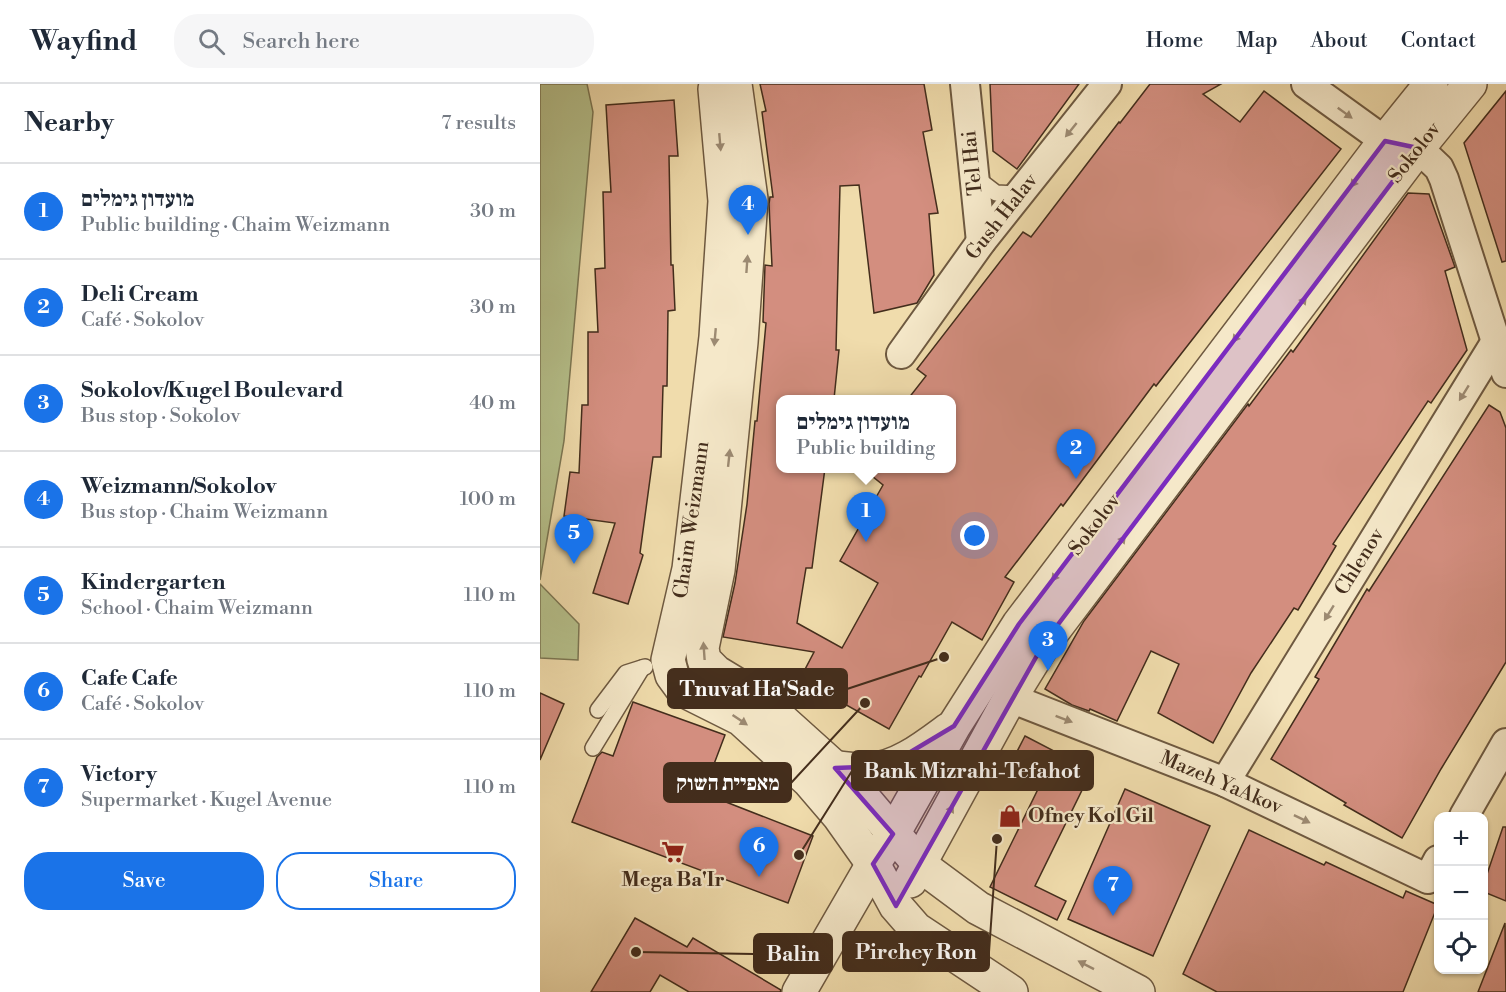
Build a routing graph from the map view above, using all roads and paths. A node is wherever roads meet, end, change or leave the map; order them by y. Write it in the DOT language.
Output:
graph roads {
  1 [pos="714,84"];
  2 [pos="735,84"];
  3 [pos="965,84"];
  4 [pos="1107,84"];
  5 [pos="1306,84"];
  6 [pos="1431,84"];
  7 [pos="1470,84"];
  8 [pos="1385,141"];
  9 [pos="1418,148"];
  10 [pos="975,177"];
  11 [pos="1020,194"];
  12 [pos="981,242"];
  13 [pos="1495,343"];
  14 [pos="901,354"];
  15 [pos="1506,373"];
  16 [pos="655,664"];
  17 [pos="1010,698"];
  18 [pos="598,710"];
  19 [pos="954,726"];
  20 [pos="1506,742"];
  21 [pos="593,748"];
  22 [pos="835,768"];
  23 [pos="1225,782"];
  24 [pos="1466,812"];
  25 [pos="893,834"];
  26 [pos="873,864"];
  27 [pos="920,865"];
  28 [pos="1433,870"];
  29 [pos="896,906"];
  30 [pos="799,992"];
  31 [pos="1011,992"];
  32 [pos="1138,992"];
  1 -- 16 [label="street, Chaim Weizmann, one-way"];
  22 -- 2 [label="street, Chaim Weizmann, one-way"];
  3 -- 10 [label="street, Tel Hai"];
  4 -- 11 [label="street, Gush Halav, one-way"];
  5 -- 8 [label="street, one-way"];
  6 -- 8 [label="street, Sokolov"];
  7 -- 9 [label="street, Sokolov"];
  8 -- 9 [label="street"];
  8 -- 19 [label="street, Sokolov, one-way"];
  9 -- 13 [label="street"];
  17 -- 9 [label="street, Sokolov, one-way"];
  10 -- 11 [label="lane"];
  10 -- 12 [label="street, Tel Hai"];
  11 -- 12 [label="street, Gush Halav"];
  12 -- 14 [label="street, Gush Halav"];
  13 -- 15 [label="street"];
  13 -- 23 [label="street, Chlenov, one-way"];
  16 -- 18 [label="lane"];
  16 -- 21 [label="lane"];
  16 -- 26 [label="street, one-way"];
  17 -- 23 [label="street, Mazeh YaAkov, one-way"];
  27 -- 17 [label="street, Sokolov, one-way"];
  19 -- 22 [label="street"];
  19 -- 25 [label="street, Sokolov"];
  20 -- 24 [label="street"];
  22 -- 25 [label="street, Chaim Weizmann"];
  23 -- 28 [label="street, Mazeh YaAkov, one-way"];
  25 -- 26 [label="street, Sokolov"];
  25 -- 27 [label="street, Chaim Weizmann"];
  26 -- 29 [label="street"];
  26 -- 30 [label="street, Sokolov"];
  27 -- 29 [label="street, Sokolov"];
  32 -- 27 [label="street, Chaim Weizmann, one-way"];
  29 -- 31 [label="street"];
}
